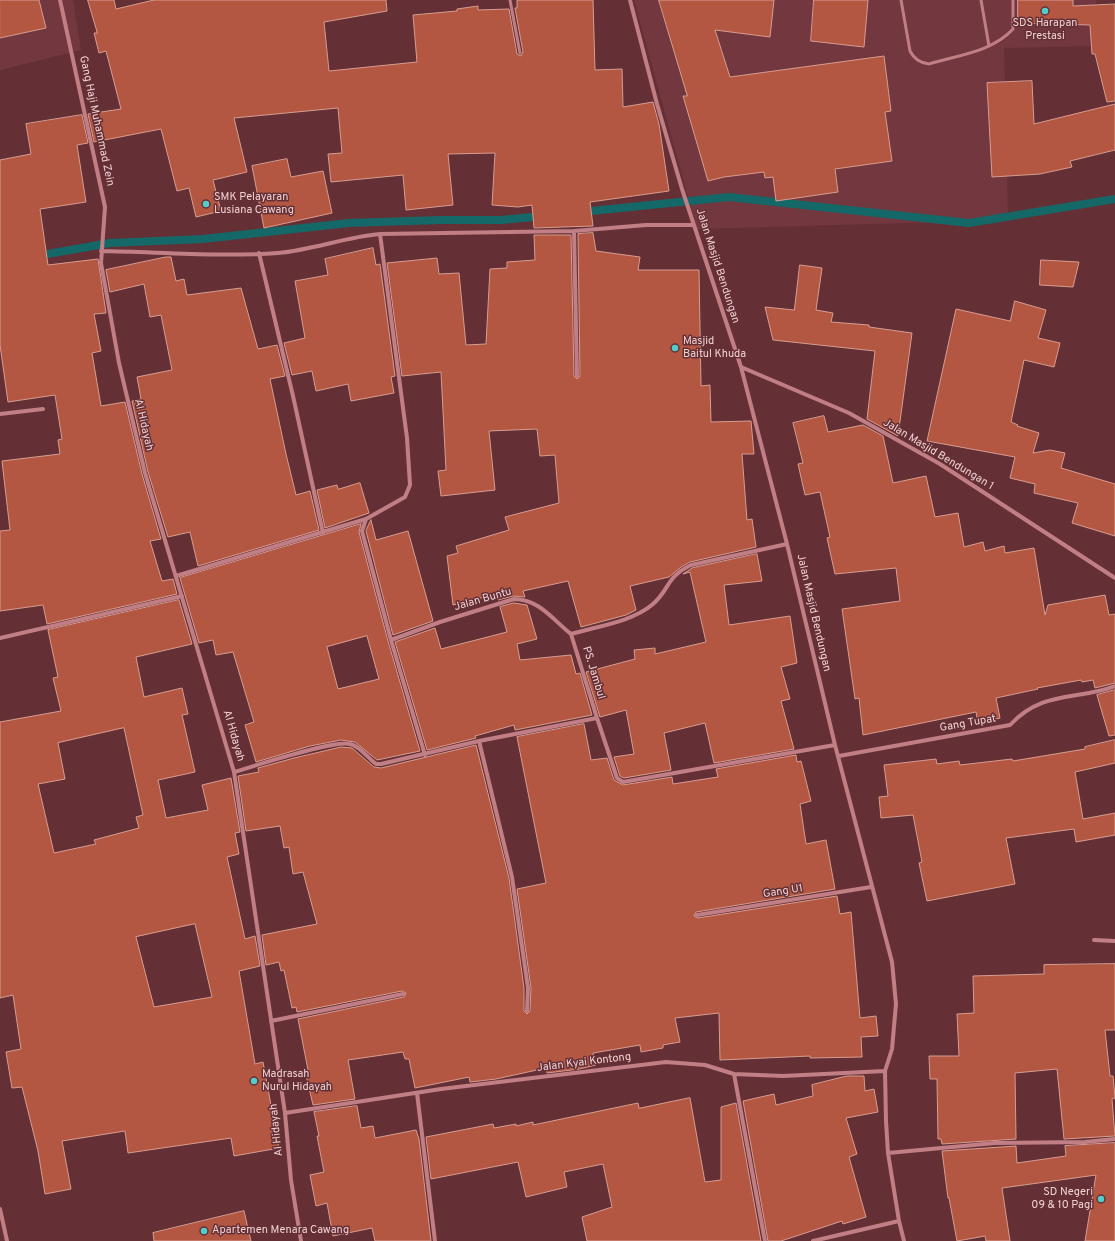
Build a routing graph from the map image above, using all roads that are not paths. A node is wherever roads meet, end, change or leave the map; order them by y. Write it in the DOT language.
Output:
graph roads {
  1 [pos="60,0"];
  2 [pos="510,0"];
  3 [pos="630,0"];
  4 [pos="901,0"];
  5 [pos="981,0"];
  6 [pos="1013,0"];
  7 [pos="989,46"];
  8 [pos="520,53"];
  9 [pos="693,225"];
  10 [pos="574,231"];
  11 [pos="380,234"];
  12 [pos="102,248"];
  13 [pos="259,254"];
  14 [pos="741,367"];
  15 [pos="577,376"];
  16 [pos="43,409"];
  17 [pos="0,414"];
  18 [pos="366,519"];
  19 [pos="323,533"];
  20 [pos="787,544"];
  21 [pos="176,576"];
  22 [pos="1115,578"];
  23 [pos="182,596"];
  24 [pos="572,634"];
  25 [pos="0,638"];
  26 [pos="391,640"];
  27 [pos="1115,686"];
  28 [pos="597,718"];
  29 [pos="479,741"];
  30 [pos="835,745"];
  31 [pos="425,755"];
  32 [pos="839,756"];
  33 [pos="234,772"];
  34 [pos="871,887"];
  35 [pos="697,915"];
  36 [pos="1094,940"];
  37 [pos="1115,941"];
  38 [pos="403,994"];
  39 [pos="527,1011"];
  40 [pos="271,1021"];
  41 [pos="885,1070"];
  42 [pos="734,1074"];
  43 [pos="417,1093"];
  44 [pos="285,1113"];
  45 [pos="1115,1139"];
  46 [pos="888,1153"];
  47 [pos="0,1209"];
  48 [pos="899,1221"];
  49 [pos="7,1241"];
  50 [pos="301,1241"];
  51 [pos="435,1241"];
  52 [pos="764,1241"];
  53 [pos="813,1241"];
  54 [pos="904,1241"];
  1 -- 12 [label="street, Gang Haji Muhammad Zein"];
  2 -- 8 [label="lane"];
  3 -- 9 [label="street, Jalan Masjid Bendungan"];
  4 -- 7 [label="lane"];
  5 -- 7 [label="lane"];
  6 -- 7 [label="lane"];
  9 -- 10 [label="street"];
  9 -- 14 [label="street, Jalan Masjid Bendungan"];
  10 -- 11 [label="street"];
  10 -- 15 [label="street"];
  11 -- 13 [label="street"];
  11 -- 18 [label="street"];
  12 -- 13 [label="street"];
  12 -- 21 [label="street, Al Hidayah"];
  13 -- 19 [label="street"];
  14 -- 20 [label="street, Jalan Masjid Bendungan"];
  14 -- 22 [label="street, Jalan Masjid Bendungan 1"];
  16 -- 17 [label="street"];
  18 -- 19 [label="street"];
  18 -- 26 [label="street"];
  19 -- 21 [label="street"];
  20 -- 24 [label="street"];
  20 -- 30 [label="street, Jalan Masjid Bendungan"];
  21 -- 23 [label="street, Al Hidayah"];
  23 -- 25 [label="street"];
  23 -- 33 [label="street, Al Hidayah"];
  24 -- 26 [label="street, Jalan Buntu"];
  24 -- 28 [label="street, PS. Jambul"];
  26 -- 31 [label="street"];
  27 -- 32 [label="street, Gang Tupat"];
  28 -- 29 [label="street"];
  28 -- 30 [label="street, PS. Jambul"];
  29 -- 31 [label="street"];
  29 -- 39 [label="street"];
  30 -- 32 [label="street, Jalan Masjid Bendungan"];
  31 -- 33 [label="street"];
  32 -- 34 [label="street, Jalan Masjid Bendungan"];
  33 -- 40 [label="street, Al Hidayah"];
  34 -- 35 [label="street, Gang U1"];
  34 -- 41 [label="street, Jalan Masjid Bendungan"];
  36 -- 37 [label="street"];
  38 -- 40 [label="street"];
  40 -- 44 [label="street, Al Hidayah"];
  41 -- 42 [label="street, Jalan Kyai Kontong"];
  41 -- 46 [label="street, Jalan Masjid Bendungan"];
  42 -- 43 [label="street, Jalan Kyai Kontong"];
  42 -- 52 [label="street"];
  43 -- 44 [label="street, Jalan Kyai Kontong"];
  43 -- 51 [label="street"];
  44 -- 50 [label="street, Al Hidayah"];
  45 -- 46 [label="street"];
  46 -- 48 [label="street, Jalan Masjid Bendungan"];
  47 -- 49 [label="street"];
  48 -- 53 [label="street"];
  48 -- 54 [label="street, Jalan Masjid Bendungan"];
}
